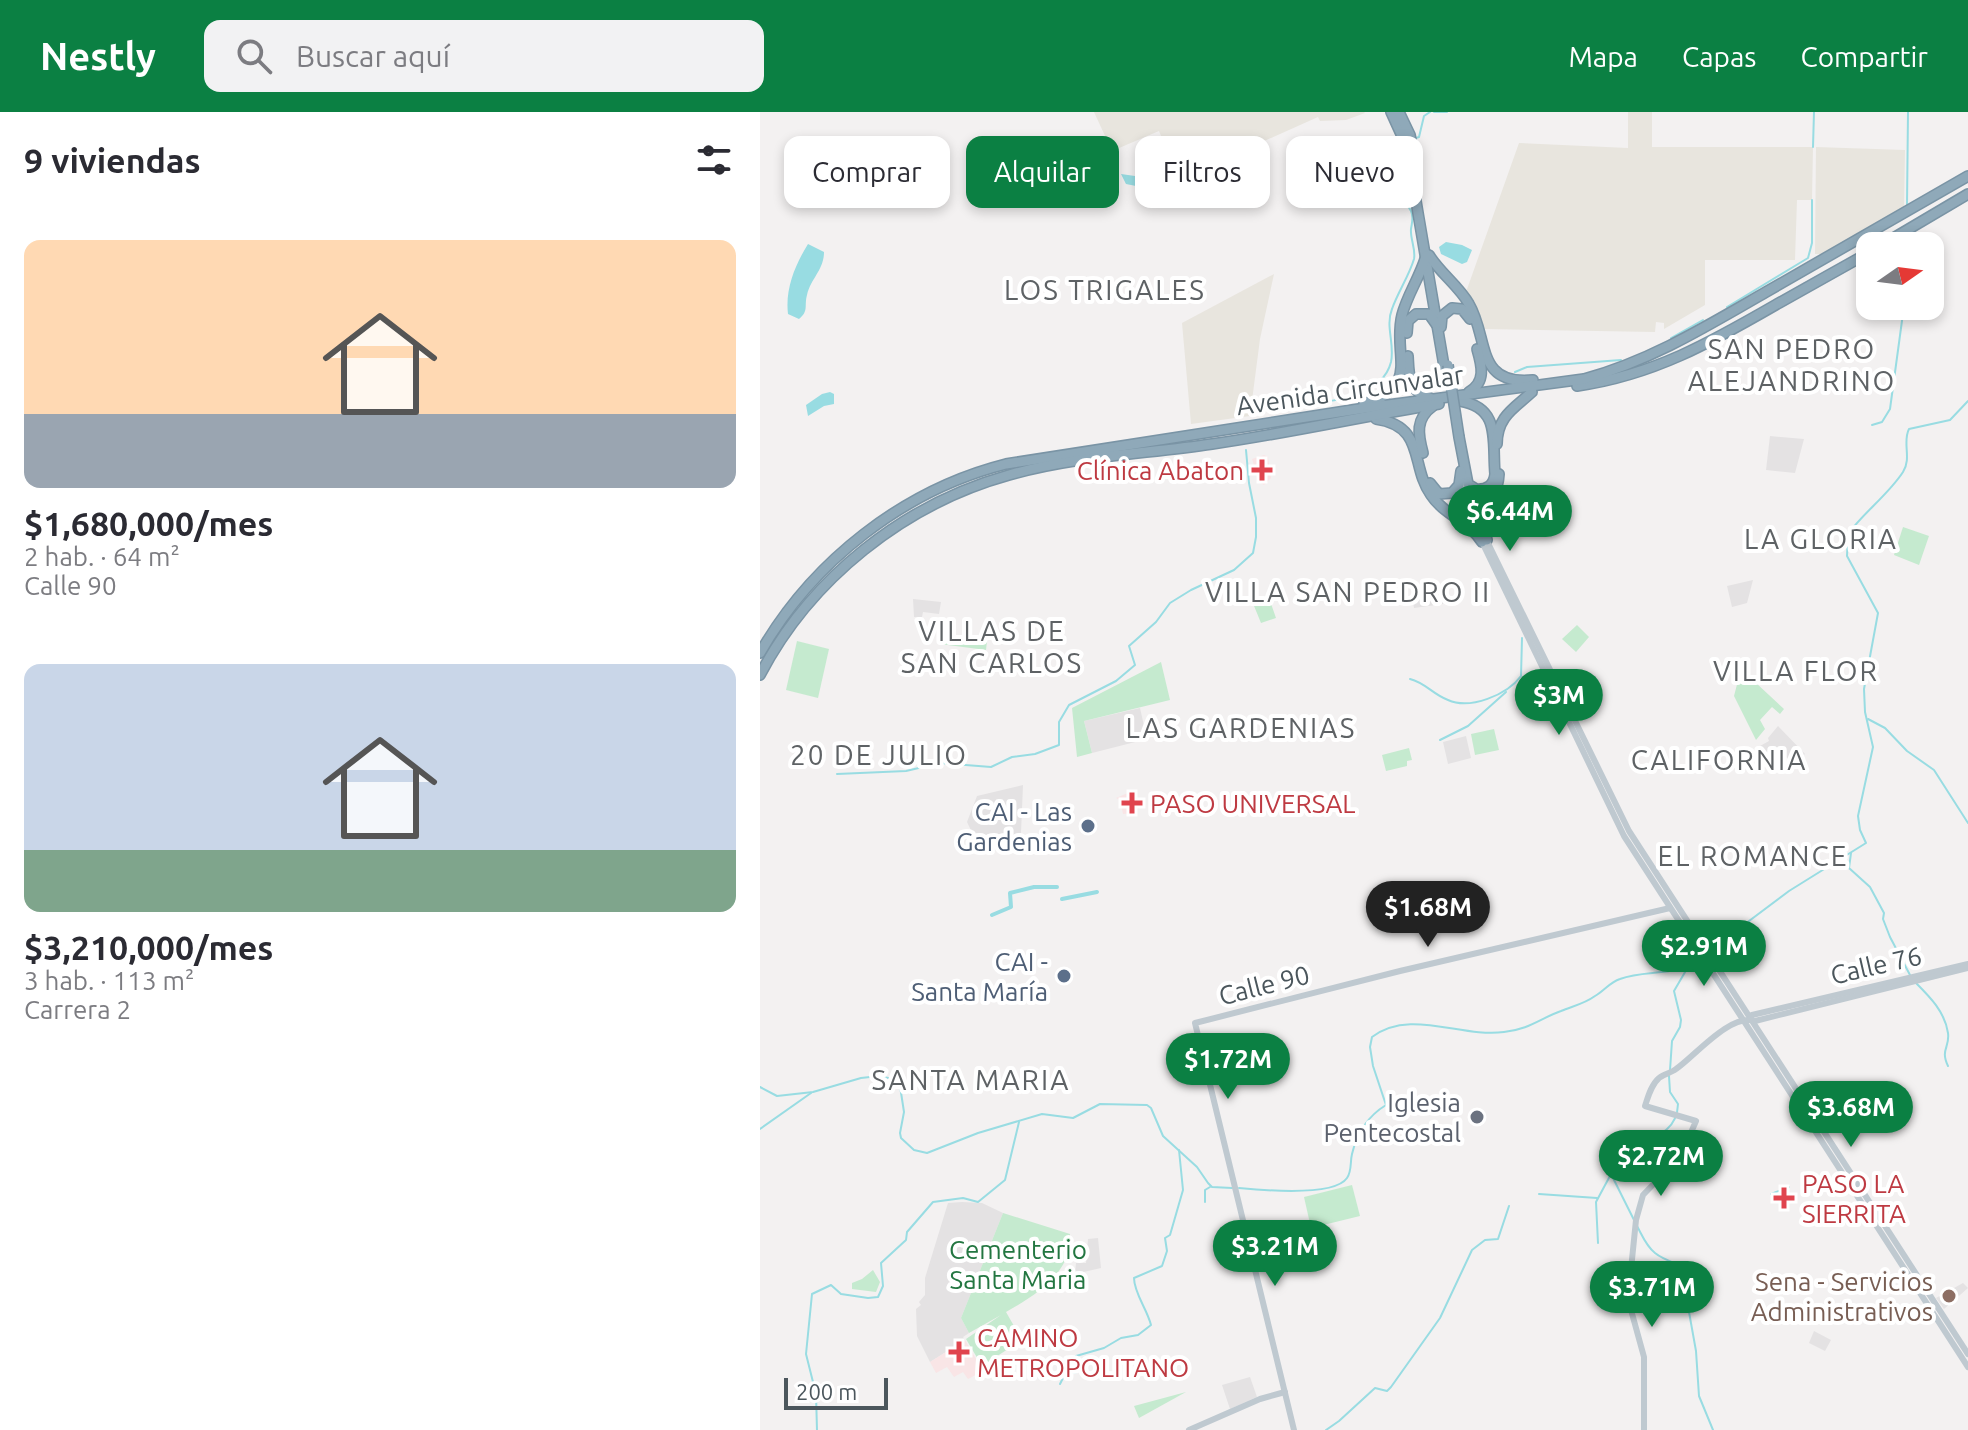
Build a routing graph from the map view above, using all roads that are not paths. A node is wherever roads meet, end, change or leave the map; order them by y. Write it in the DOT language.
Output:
graph roads {
  1 [pos="1391,112"];
  2 [pos="1399,112"];
  3 [pos="1968,176"];
  4 [pos="1968,194"];
  5 [pos="1904,232"];
  6 [pos="1854,241"];
  7 [pos="1856,255"];
  8 [pos="1427,256"];
  9 [pos="1856,260"];
  10 [pos="1440,327"];
  11 [pos="1660,351"];
  12 [pos="1544,379"];
  13 [pos="1561,382"];
  14 [pos="1529,389"];
  15 [pos="1460,398"];
  16 [pos="1437,402"];
  17 [pos="1364,417"];
  18 [pos="1272,424"];
  19 [pos="1464,478"];
  20 [pos="1484,541"];
  21 [pos="785,624"];
  22 [pos="760,653"];
  23 [pos="760,675"];
  24 [pos="1670,908"];
  25 [pos="1679,911"];
  26 [pos="1701,951"];
  27 [pos="1968,966"];
  28 [pos="1762,1019"];
  29 [pos="1747,1020"];
  30 [pos="1759,1033"];
  31 [pos="1968,1354"];
  32 [pos="1968,1367"];
  33 [pos="1285,1392"];
  34 [pos="1189,1430"];
  35 [pos="1294,1430"];
  36 [pos="1644,1430"];
  1 -- 8 [label="highway"];
  2 -- 8 [label="highway"];
  3 -- 6 [label="highway, Avenida Circunvalar"];
  4 -- 5 [label="highway"];
  6 -- 7 [label="highway"];
  6 -- 11 [label="highway, Avenida Circunvalar"];
  8 -- 10 [label="highway"];
  8 -- 12 [label="highway"];
  8 -- 18 [label="highway"];
  9 -- 14 [label="highway, Avenida Circunvalar"];
  10 -- 15 [label="highway"];
  10 -- 16 [label="highway"];
  10 -- 19 [label="highway, bridge"];
  11 -- 12 [label="highway"];
  11 -- 13 [label="highway, Avenida Circunvalar"];
  12 -- 13 [label="highway"];
  12 -- 14 [label="highway"];
  13 -- 14 [label="highway, Avenida Circunvalar"];
  14 -- 15 [label="highway, Avenida Circunvalar"];
  14 -- 20 [label="highway"];
  15 -- 16 [label="highway, Avenida Circunvalar"];
  15 -- 19 [label="highway"];
  16 -- 17 [label="highway, Avenida Circunvalar"];
  16 -- 18 [label="highway, Avenida Circunvalar"];
  16 -- 19 [label="highway"];
  17 -- 20 [label="highway"];
  17 -- 21 [label="highway, Avenida Circunvalar"];
  18 -- 21 [label="highway, Avenida Circunvalar"];
  19 -- 20 [label="street"];
  20 -- 24 [label="street"];
  20 -- 25 [label="street"];
  21 -- 22 [label="highway, Avenida Circunvalar"];
  21 -- 23 [label="highway, Avenida Circunvalar"];
  24 -- 25 [label="street"];
  24 -- 26 [label="street"];
  24 -- 33 [label="street, Calle 90"];
  25 -- 26 [label="street"];
  26 -- 29 [label="street"];
  27 -- 28 [label="street, Calle 76"];
  27 -- 29 [label="street, Calle 76"];
  28 -- 29 [label="street, Calle 76"];
  28 -- 30 [label="street"];
  29 -- 30 [label="street"];
  29 -- 32 [label="street"];
  29 -- 36 [label="street, Calle 76"];
  30 -- 31 [label="street"];
  33 -- 34 [label="street"];
  33 -- 35 [label="street"];
}
